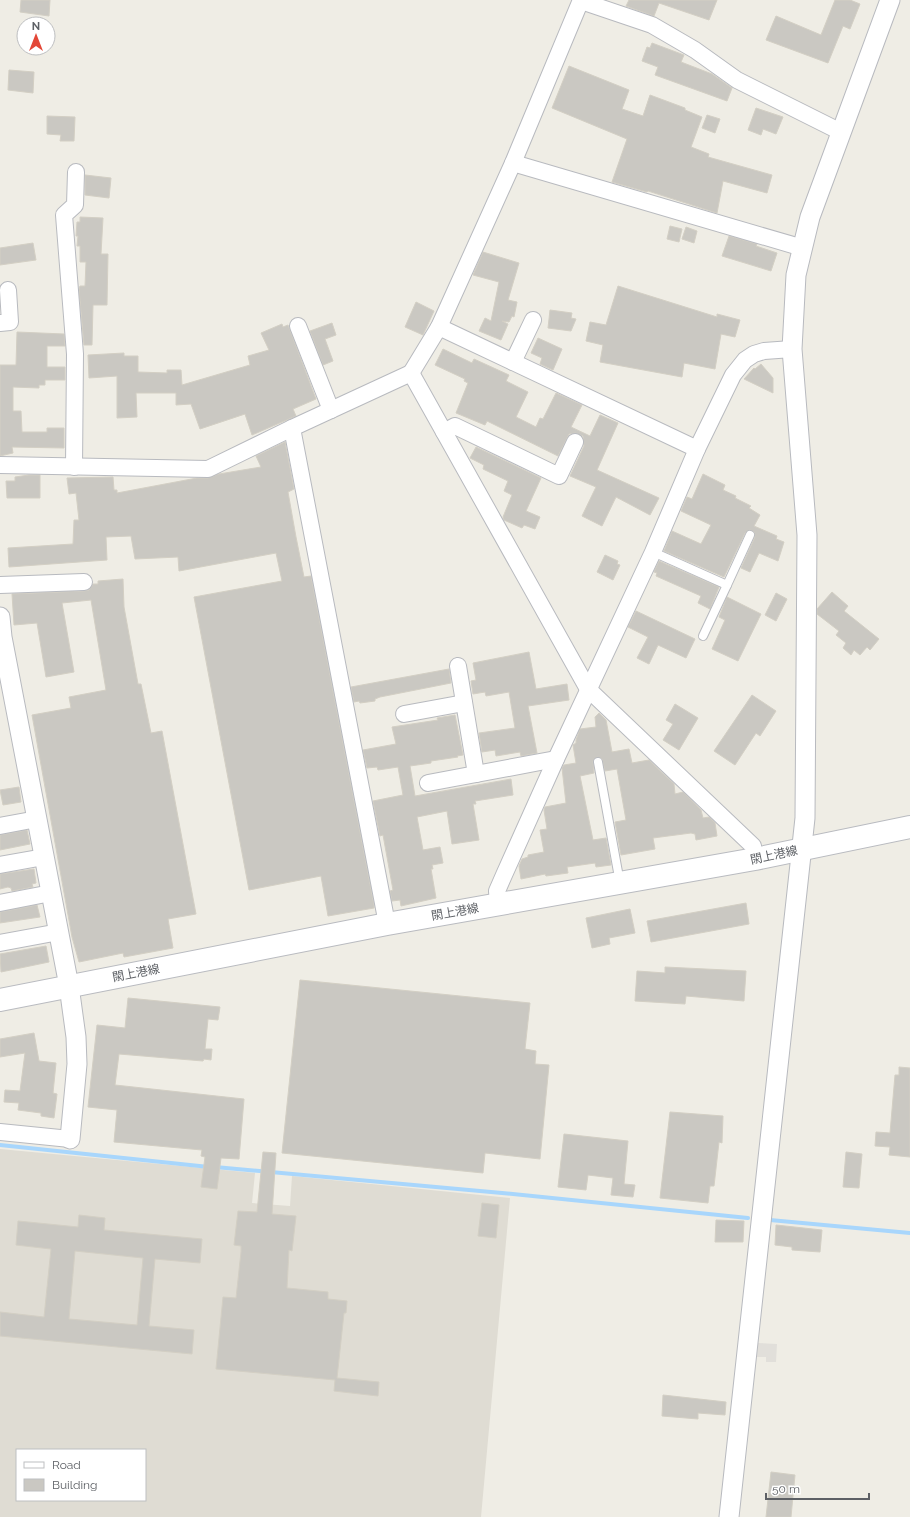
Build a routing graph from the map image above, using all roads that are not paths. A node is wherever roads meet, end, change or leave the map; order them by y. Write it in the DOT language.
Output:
graph roads {
  1 [pos="581,0"];
  2 [pos="890,0"];
  3 [pos="841,132"];
  4 [pos="513,163"];
  5 [pos="76,172"];
  6 [pos="803,248"];
  7 [pos="8,290"];
  8 [pos="533,320"];
  9 [pos="0,323"];
  10 [pos="298,326"];
  11 [pos="439,327"];
  12 [pos="792,349"];
  13 [pos="513,362"];
  14 [pos="411,373"];
  15 [pos="331,410"];
  16 [pos="292,428"];
  17 [pos="444,432"];
  18 [pos="575,442"];
  19 [pos="698,449"];
  20 [pos="0,465"];
  21 [pos="74,467"];
  22 [pos="750,534"];
  23 [pos="653,552"];
  24 [pos="84,582"];
  25 [pos="0,585"];
  26 [pos="727,585"];
  27 [pos="0,618"];
  28 [pos="703,636"];
  29 [pos="1,638"];
  30 [pos="458,666"];
  31 [pos="588,689"];
  32 [pos="464,703"];
  33 [pos="404,714"];
  34 [pos="556,759"];
  35 [pos="598,762"];
  36 [pos="476,774"];
  37 [pos="428,783"];
  38 [pos="37,819"];
  39 [pos="0,826"];
  40 [pos="910,828"];
  41 [pos="802,848"];
  42 [pos="44,857"];
  43 [pos="755,859"];
  44 [pos="0,865"];
  45 [pos="620,883"];
  46 [pos="51,893"];
  47 [pos="0,903"];
  48 [pos="498,905"];
  49 [pos="387,924"];
  50 [pos="59,932"];
  51 [pos="0,943"];
  52 [pos="69,986"];
  53 [pos="0,1000"];
  54 [pos="0,1132"];
  55 [pos="70,1139"];
  56 [pos="729,1517"];
  1 -- 3 [label="street"];
  1 -- 4 [label="street"];
  2 -- 3 [label="street"];
  3 -- 6 [label="street"];
  4 -- 6 [label="street"];
  4 -- 11 [label="street"];
  5 -- 21 [label="street"];
  6 -- 12 [label="street"];
  7 -- 9 [label="street"];
  8 -- 13 [label="street"];
  10 -- 15 [label="street"];
  11 -- 13 [label="street"];
  11 -- 14 [label="street"];
  12 -- 19 [label="street"];
  12 -- 41 [label="street"];
  13 -- 19 [label="street"];
  14 -- 15 [label="street"];
  14 -- 17 [label="street"];
  15 -- 16 [label="street"];
  16 -- 21 [label="street"];
  16 -- 49 [label="street"];
  17 -- 18 [label="street"];
  17 -- 31 [label="street"];
  19 -- 23 [label="street"];
  20 -- 21 [label="street"];
  22 -- 26 [label="lane"];
  23 -- 26 [label="lane"];
  23 -- 31 [label="street"];
  24 -- 25 [label="street"];
  26 -- 28 [label="lane"];
  27 -- 29 [label="street"];
  29 -- 38 [label="street"];
  30 -- 32 [label="street"];
  31 -- 34 [label="street"];
  31 -- 43 [label="street"];
  32 -- 33 [label="street"];
  32 -- 36 [label="street"];
  34 -- 36 [label="street"];
  34 -- 48 [label="street"];
  35 -- 45 [label="lane"];
  36 -- 37 [label="street"];
  38 -- 39 [label="street"];
  38 -- 42 [label="street"];
  40 -- 41 [label="main road, 閖上港線"];
  41 -- 43 [label="main road, 閖上港線"];
  41 -- 56 [label="street"];
  42 -- 44 [label="street"];
  42 -- 46 [label="street"];
  43 -- 45 [label="main road, 閖上港線"];
  45 -- 48 [label="main road, 閖上港線"];
  46 -- 47 [label="street"];
  46 -- 50 [label="street"];
  48 -- 49 [label="main road, 閖上港線"];
  49 -- 52 [label="main road, 閖上港線"];
  50 -- 51 [label="street"];
  50 -- 52 [label="street"];
  52 -- 53 [label="main road, 閖上港線"];
  52 -- 55 [label="street"];
  54 -- 55 [label="street"];
}
